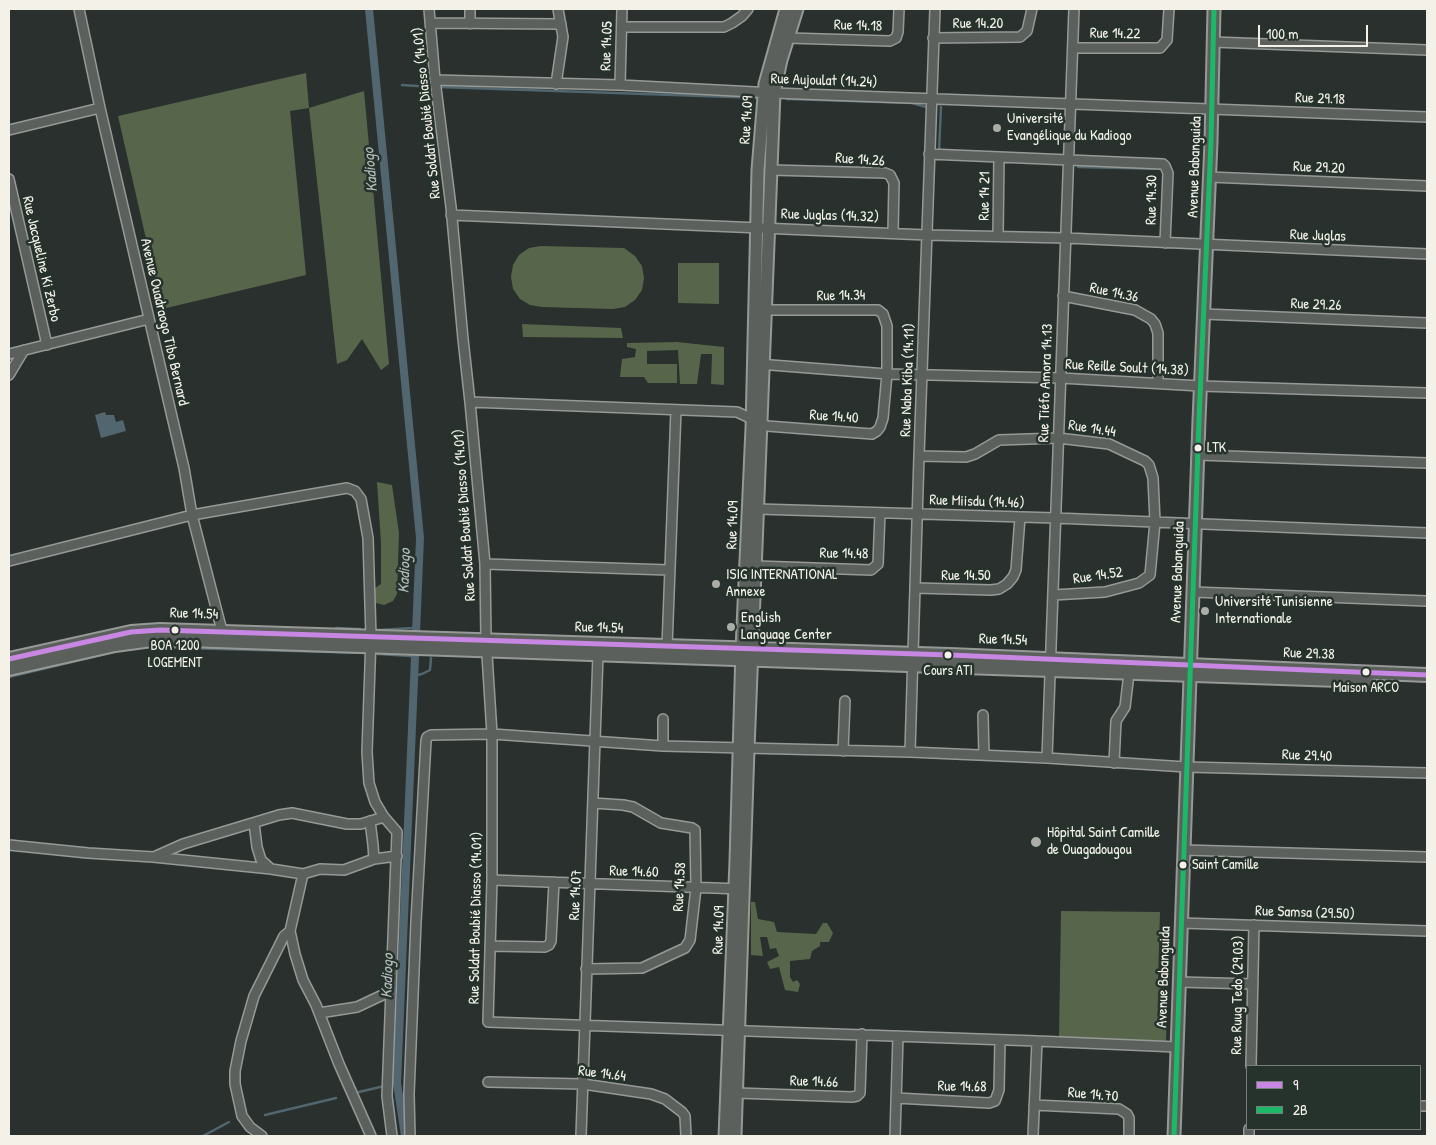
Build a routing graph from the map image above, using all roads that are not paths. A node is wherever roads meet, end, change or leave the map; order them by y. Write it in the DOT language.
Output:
graph roads {
  1 [pos="79,9"];
  2 [pos="430,9"];
  3 [pos="470,9"];
  4 [pos="558,9"];
  5 [pos="622,9"];
  6 [pos="748,9"];
  7 [pos="786,9"];
  8 [pos="797,9"];
  9 [pos="899,9"];
  10 [pos="935,9"];
  11 [pos="1032,9"];
  12 [pos="1074,9"];
  13 [pos="1169,9"];
  14 [pos="1214,9"];
  15 [pos="431,23"];
  16 [pos="470,24"];
  17 [pos="561,24"];
  18 [pos="622,26"];
  19 [pos="788,38"];
  20 [pos="933,38"];
  21 [pos="1213,42"];
  22 [pos="1073,48"];
  23 [pos="1427,50"];
  24 [pos="435,80"];
  25 [pos="556,84"];
  26 [pos="620,85"];
  27 [pos="769,93"];
  28 [pos="931,99"];
  29 [pos="1071,104"];
  30 [pos="100,108"];
  31 [pos="1212,110"];
  32 [pos="1427,117"];
  33 [pos="9,130"];
  34 [pos="929,154"];
  35 [pos="999,156"];
  36 [pos="1069,159"];
  37 [pos="771,170"];
  38 [pos="1209,177"];
  39 [pos="9,179"];
  40 [pos="1427,186"];
  41 [pos="451,214"];
  42 [pos="757,227"];
  43 [pos="770,227"];
  44 [pos="893,232"];
  45 [pos="928,234"];
  46 [pos="998,235"];
  47 [pos="1066,238"];
  48 [pos="1165,243"];
  49 [pos="1207,245"];
  50 [pos="1427,254"];
  51 [pos="1063,296"];
  52 [pos="766,310"];
  53 [pos="1204,314"];
  54 [pos="149,319"];
  55 [pos="1427,323"];
  56 [pos="47,345"];
  57 [pos="24,350"];
  58 [pos="9,354"];
  59 [pos="758,364"];
  60 [pos="887,374"];
  61 [pos="9,375"];
  62 [pos="921,376"];
  63 [pos="1061,378"];
  64 [pos="1158,383"];
  65 [pos="1200,386"];
  66 [pos="1427,393"];
  67 [pos="470,402"];
  68 [pos="676,410"];
  69 [pos="757,422"];
  70 [pos="1058,438"];
  71 [pos="1198,455"];
  72 [pos="919,456"];
  73 [pos="1427,463"];
  74 [pos="758,509"];
  75 [pos="880,512"];
  76 [pos="917,514"];
  77 [pos="192,515"];
  78 [pos="1020,517"];
  79 [pos="1054,518"];
  80 [pos="1155,522"];
  81 [pos="1195,523"];
  82 [pos="1427,533"];
  83 [pos="9,561"];
  84 [pos="485,564"];
  85 [pos="756,566"];
  86 [pos="669,570"];
  87 [pos="914,588"];
  88 [pos="1193,592"];
  89 [pos="1053,595"];
  90 [pos="1427,601"];
  91 [pos="222,636"];
  92 [pos="370,642"];
  93 [pos="487,645"];
  94 [pos="667,647"];
  95 [pos="598,655"];
  96 [pos="747,655"];
  97 [pos="9,659"];
  98 [pos="913,660"];
  99 [pos="1050,664"];
  100 [pos="9,669"];
  101 [pos="1190,670"];
  102 [pos="1129,673"];
  103 [pos="1427,674"];
  104 [pos="1427,683"];
  105 [pos="845,701"];
  106 [pos="983,715"];
  107 [pos="663,719"];
  108 [pos="492,734"];
  109 [pos="595,742"];
  110 [pos="663,746"];
  111 [pos="744,749"];
  112 [pos="843,750"];
  113 [pos="910,752"];
  114 [pos="984,755"];
  115 [pos="1047,758"];
  116 [pos="1114,763"];
  117 [pos="1186,767"];
  118 [pos="1427,773"];
  119 [pos="593,803"];
  120 [pos="384,818"];
  121 [pos="370,822"];
  122 [pos="254,823"];
  123 [pos="9,845"];
  124 [pos="1184,850"];
  125 [pos="397,856"];
  126 [pos="153,857"];
  127 [pos="1427,857"];
  128 [pos="374,859"];
  129 [pos="271,869"];
  130 [pos="303,874"];
  131 [pos="492,880"];
  132 [pos="554,882"];
  133 [pos="591,884"];
  134 [pos="696,888"];
  135 [pos="740,889"];
  136 [pos="1181,923"];
  137 [pos="1254,925"];
  138 [pos="290,931"];
  139 [pos="1427,931"];
  140 [pos="490,946"];
  141 [pos="586,969"];
  142 [pos="1179,982"];
  143 [pos="1253,984"];
  144 [pos="391,991"];
  145 [pos="319,1013"];
  146 [pos="584,1024"];
  147 [pos="734,1031"];
  148 [pos="862,1034"];
  149 [pos="898,1036"];
  150 [pos="1000,1040"];
  151 [pos="1037,1041"];
  152 [pos="1177,1047"];
  153 [pos="1250,1065"];
  154 [pos="488,1082"];
  155 [pos="583,1084"];
  156 [pos="737,1093"];
  157 [pos="896,1098"];
  158 [pos="1034,1105"];
  159 [pos="262,1136"];
  160 [pos="371,1136"];
  161 [pos="392,1136"];
  162 [pos="410,1136"];
  163 [pos="581,1136"];
  164 [pos="686,1136"];
  165 [pos="725,1136"];
  166 [pos="735,1136"];
  167 [pos="895,1136"];
  168 [pos="1033,1136"];
  169 [pos="1129,1136"];
  170 [pos="1174,1136"];
  1 -- 30 [label="street, Avenue Ouadraogo Tibo Bernard"];
  2 -- 15 [label="street, Rue Soldat Boubié Diasso (14.01)"];
  3 -- 16 [label="street"];
  4 -- 17 [label="street"];
  5 -- 18 [label="street, Rue 14.05"];
  6 -- 18 [label="street"];
  7 -- 27 [label="street, Rue 14.09"];
  8 -- 19 [label="street, Rue 14.09"];
  9 -- 19 [label="street, Rue 14.18"];
  10 -- 20 [label="street, Rue Naba Kiba (14.11)"];
  11 -- 20 [label="street, Rue 14.20"];
  12 -- 22 [label="street, Rue Tiéfo Amora 14.13"];
  13 -- 22 [label="street, Rue 14.22"];
  14 -- 21 [label="street, Avenue Babanguida"];
  15 -- 16 [label="street"];
  15 -- 24 [label="street, Rue Soldat Boubié Diasso (14.01)"];
  16 -- 17 [label="street"];
  17 -- 25 [label="street"];
  18 -- 26 [label="street, Rue 14.05"];
  19 -- 27 [label="street, Rue 14.09"];
  20 -- 28 [label="street, Rue Naba Kiba (14.11)"];
  21 -- 23 [label="street"];
  21 -- 31 [label="street, Avenue Babanguida"];
  22 -- 29 [label="street, Rue Tiéfo Amora 14.13"];
  24 -- 25 [label="street, Rue Aujoulat (14.24)"];
  24 -- 41 [label="street, Rue Soldat Boubié Diasso (14.01)"];
  25 -- 26 [label="street, Rue Aujoulat (14.24)"];
  26 -- 27 [label="street, Rue Aujoulat (14.24)"];
  27 -- 28 [label="street, Rue Aujoulat (14.24)"];
  27 -- 37 [label="street, Rue 14.09"];
  27 -- 42 [label="street, Rue 14.09"];
  28 -- 29 [label="street, Rue Aujoulat (14.24)"];
  28 -- 34 [label="street, Rue Naba Kiba (14.11)"];
  29 -- 31 [label="street, Rue Aujoulat (14.24)"];
  29 -- 36 [label="street, Rue Tiéfo Amora 14.13"];
  30 -- 33 [label="street"];
  30 -- 54 [label="street, Avenue Ouadraogo Tibo Bernard"];
  31 -- 32 [label="street, Rue 29.18"];
  31 -- 38 [label="street, Avenue Babanguida"];
  34 -- 35 [label="street"];
  34 -- 45 [label="street, Rue Naba Kiba (14.11)"];
  35 -- 36 [label="street"];
  35 -- 46 [label="street, Rue 14 21"];
  36 -- 47 [label="street, Rue Tiéfo Amora 14.13"];
  36 -- 48 [label="street, Rue 14.30"];
  37 -- 43 [label="street, Rue 14.09"];
  37 -- 44 [label="street, Rue 14.26"];
  38 -- 40 [label="street, Rue 29.20"];
  38 -- 49 [label="street, Avenue Babanguida"];
  39 -- 56 [label="street, Rue Jacqueline Ki Zerbo"];
  41 -- 42 [label="street, Rue Juglas (14.32)"];
  41 -- 67 [label="street, Rue Soldat Boubié Diasso (14.01)"];
  42 -- 43 [label="street, Rue Juglas (14.32)"];
  42 -- 59 [label="street, Rue 14.09"];
  43 -- 44 [label="street, Rue Juglas (14.32)"];
  43 -- 52 [label="street, Rue 14.09"];
  44 -- 45 [label="street, Rue Juglas (14.32)"];
  45 -- 46 [label="street, Rue Juglas (14.32)"];
  45 -- 62 [label="street, Rue Naba Kiba (14.11)"];
  46 -- 47 [label="street, Rue Juglas (14.32)"];
  47 -- 48 [label="street, Rue Juglas (14.32)"];
  47 -- 51 [label="street, Rue Tiéfo Amora 14.13"];
  48 -- 49 [label="street, Rue Juglas (14.32)"];
  49 -- 50 [label="street, Rue Juglas"];
  49 -- 53 [label="street, Avenue Babanguida"];
  51 -- 63 [label="street, Rue Tiéfo Amora 14.13"];
  51 -- 64 [label="street, Rue 14.36"];
  52 -- 59 [label="street, Rue 14.09"];
  52 -- 60 [label="street, Rue 14.34"];
  53 -- 55 [label="street, Rue 29.26"];
  53 -- 65 [label="street, Avenue Babanguida"];
  54 -- 56 [label="street"];
  54 -- 77 [label="street, Avenue Ouadraogo Tibo Bernard"];
  56 -- 57 [label="street"];
  57 -- 58 [label="street"];
  57 -- 61 [label="street"];
  59 -- 60 [label="street, Rue Reille Soult (14.38)"];
  59 -- 69 [label="street, Rue 14.09"];
  60 -- 62 [label="street, Rue Reille Soult (14.38)"];
  60 -- 69 [label="street, Rue 14.40"];
  62 -- 63 [label="street, Rue Reille Soult (14.38)"];
  62 -- 72 [label="street, Rue Naba Kiba (14.11)"];
  63 -- 64 [label="street, Rue Reille Soult (14.38)"];
  63 -- 70 [label="street, Rue Tiéfo Amora 14.13"];
  64 -- 65 [label="street, Rue Reille Soult (14.38)"];
  65 -- 66 [label="street, Rue Reille Soult (14.38)"];
  65 -- 71 [label="street, Avenue Babanguida"];
  67 -- 68 [label="street"];
  67 -- 84 [label="street, Rue Soldat Boubié Diasso (14.01)"];
  68 -- 69 [label="street"];
  68 -- 86 [label="street"];
  69 -- 74 [label="street, Rue 14.09"];
  69 -- 96 [label="street, Rue 14.09"];
  70 -- 72 [label="street, Rue 14.44"];
  70 -- 79 [label="street, Rue Tiéfo Amora 14.13"];
  70 -- 80 [label="street, Rue 14.44"];
  71 -- 73 [label="street"];
  71 -- 81 [label="street, Avenue Babanguida"];
  72 -- 76 [label="street, Rue Naba Kiba (14.11)"];
  74 -- 75 [label="street, Rue Miisdu (14.46)"];
  74 -- 85 [label="street, Rue 14.09"];
  75 -- 76 [label="street, Rue Miisdu (14.46)"];
  75 -- 85 [label="street, Rue 14.48"];
  76 -- 78 [label="street, Rue Miisdu (14.46)"];
  76 -- 87 [label="street, Rue Naba Kiba (14.11)"];
  77 -- 83 [label="street"];
  77 -- 91 [label="street, Avenue Ouadraogo Tibo Bernard"];
  77 -- 92 [label="street"];
  78 -- 79 [label="street, Rue Miisdu (14.46)"];
  78 -- 87 [label="street, Rue 14.50"];
  79 -- 80 [label="street, Rue Miisdu (14.46)"];
  79 -- 89 [label="street, Rue Tiéfo Amora 14.13"];
  80 -- 81 [label="street, Rue Miisdu (14.46)"];
  80 -- 89 [label="street, Rue 14.52"];
  81 -- 82 [label="street, Rue Miisdu (14.46)"];
  81 -- 88 [label="street, Avenue Babanguida"];
  84 -- 86 [label="street"];
  84 -- 93 [label="street, Rue Soldat Boubié Diasso (14.01)"];
  85 -- 96 [label="street, Rue 14.09"];
  86 -- 94 [label="street"];
  87 -- 98 [label="street, Rue Naba Kiba (14.11)"];
  88 -- 90 [label="street"];
  88 -- 101 [label="street, Avenue Babanguida"];
  89 -- 99 [label="street, Rue Tiéfo Amora 14.13"];
  91 -- 92 [label="main road, Rue 14.54"];
  91 -- 97 [label="main road, Rue 14.54"];
  91 -- 100 [label="main road, Rue 14.54"];
  92 -- 93 [label="main road, Rue 14.54"];
  92 -- 120 [label="street"];
  93 -- 94 [label="main road, Rue 14.54"];
  93 -- 95 [label="main road"];
  93 -- 108 [label="street, Rue Soldat Boubié Diasso (14.01)"];
  94 -- 96 [label="main road, Rue 14.54"];
  95 -- 96 [label="main road"];
  95 -- 109 [label="street, Rue 14.07"];
  96 -- 98 [label="main road, Rue 14.54"];
  96 -- 111 [label="street, Rue 14.09"];
  98 -- 99 [label="main road, Rue 14.54"];
  98 -- 113 [label="street, Rue Naba Kiba (14.11)"];
  99 -- 101 [label="main road"];
  99 -- 102 [label="main road"];
  99 -- 115 [label="street, Rue Tiéfo Amora 14.13"];
  101 -- 102 [label="main road"];
  101 -- 103 [label="main road, Rue 29.38"];
  101 -- 104 [label="main road, Rue 29.38"];
  101 -- 117 [label="street, Avenue Babanguida"];
  102 -- 116 [label="street"];
  105 -- 112 [label="street"];
  106 -- 114 [label="street"];
  107 -- 110 [label="street"];
  108 -- 109 [label="street, Rue 29.40"];
  108 -- 131 [label="street, Rue Soldat Boubié Diasso (14.01)"];
  108 -- 162 [label="street, Rue 29.40"];
  109 -- 110 [label="street, Rue 29.40"];
  109 -- 119 [label="street, Rue 14.07"];
  110 -- 111 [label="street, Rue 29.40"];
  111 -- 112 [label="street, Rue 29.40"];
  111 -- 135 [label="street, Rue 14.09"];
  112 -- 113 [label="street, Rue 29.40"];
  113 -- 114 [label="street, Rue 29.40"];
  114 -- 115 [label="street, Rue 29.40"];
  115 -- 116 [label="street, Rue 29.40"];
  116 -- 117 [label="street, Rue 29.40"];
  117 -- 118 [label="street, Rue 29.40"];
  117 -- 124 [label="street, Avenue Babanguida"];
  119 -- 133 [label="street, Rue 14.07"];
  119 -- 134 [label="street, Rue 14.58"];
  120 -- 121 [label="street"];
  120 -- 125 [label="street"];
  121 -- 122 [label="street"];
  121 -- 128 [label="street"];
  122 -- 126 [label="street"];
  122 -- 129 [label="street"];
  123 -- 126 [label="street"];
  124 -- 127 [label="street"];
  124 -- 136 [label="street, Avenue Babanguida"];
  125 -- 128 [label="street"];
  125 -- 144 [label="street"];
  126 -- 129 [label="street"];
  128 -- 130 [label="street"];
  129 -- 130 [label="street"];
  130 -- 138 [label="street"];
  131 -- 132 [label="street, Rue 14.60"];
  131 -- 140 [label="street, Rue Soldat Boubié Diasso (14.01)"];
  132 -- 133 [label="street, Rue 14.60"];
  132 -- 140 [label="street"];
  133 -- 134 [label="street, Rue 14.60"];
  133 -- 141 [label="street, Rue 14.07"];
  134 -- 135 [label="street, Rue 14.60"];
  134 -- 141 [label="street, Rue 14.58"];
  135 -- 147 [label="street, Rue 14.09"];
  136 -- 137 [label="street, Rue Samsa (29.50)"];
  136 -- 142 [label="street, Avenue Babanguida"];
  137 -- 139 [label="street, Rue Samsa (29.50)"];
  137 -- 143 [label="street, Rue Ruug Tedo (29.03)"];
  138 -- 145 [label="street"];
  138 -- 159 [label="street"];
  140 -- 146 [label="street, Rue Soldat Boubié Diasso (14.01)"];
  141 -- 146 [label="street, Rue 14.07"];
  142 -- 143 [label="street"];
  142 -- 152 [label="street, Avenue Babanguida"];
  143 -- 153 [label="street, Rue Ruug Tedo (29.03)"];
  144 -- 145 [label="street"];
  144 -- 161 [label="street"];
  145 -- 160 [label="street"];
  146 -- 147 [label="street"];
  146 -- 155 [label="street, Rue 14.07"];
  147 -- 148 [label="street"];
  147 -- 156 [label="street, Rue 14.09"];
  147 -- 165 [label="street, Rue 14.09"];
  148 -- 149 [label="street"];
  148 -- 156 [label="street, Rue 14.66"];
  149 -- 150 [label="street"];
  149 -- 157 [label="street"];
  150 -- 151 [label="street"];
  150 -- 157 [label="street, Rue 14.68"];
  151 -- 152 [label="street"];
  151 -- 158 [label="street"];
  152 -- 170 [label="street, Avenue Babanguida"];
  154 -- 155 [label="street, Rue 14.64"];
  155 -- 163 [label="street, Rue 14.07"];
  155 -- 164 [label="street, Rue 14.64"];
  156 -- 166 [label="street, Rue 14.09"];
  157 -- 167 [label="street"];
  158 -- 168 [label="street"];
  158 -- 169 [label="street, Rue 14.70"];
}
